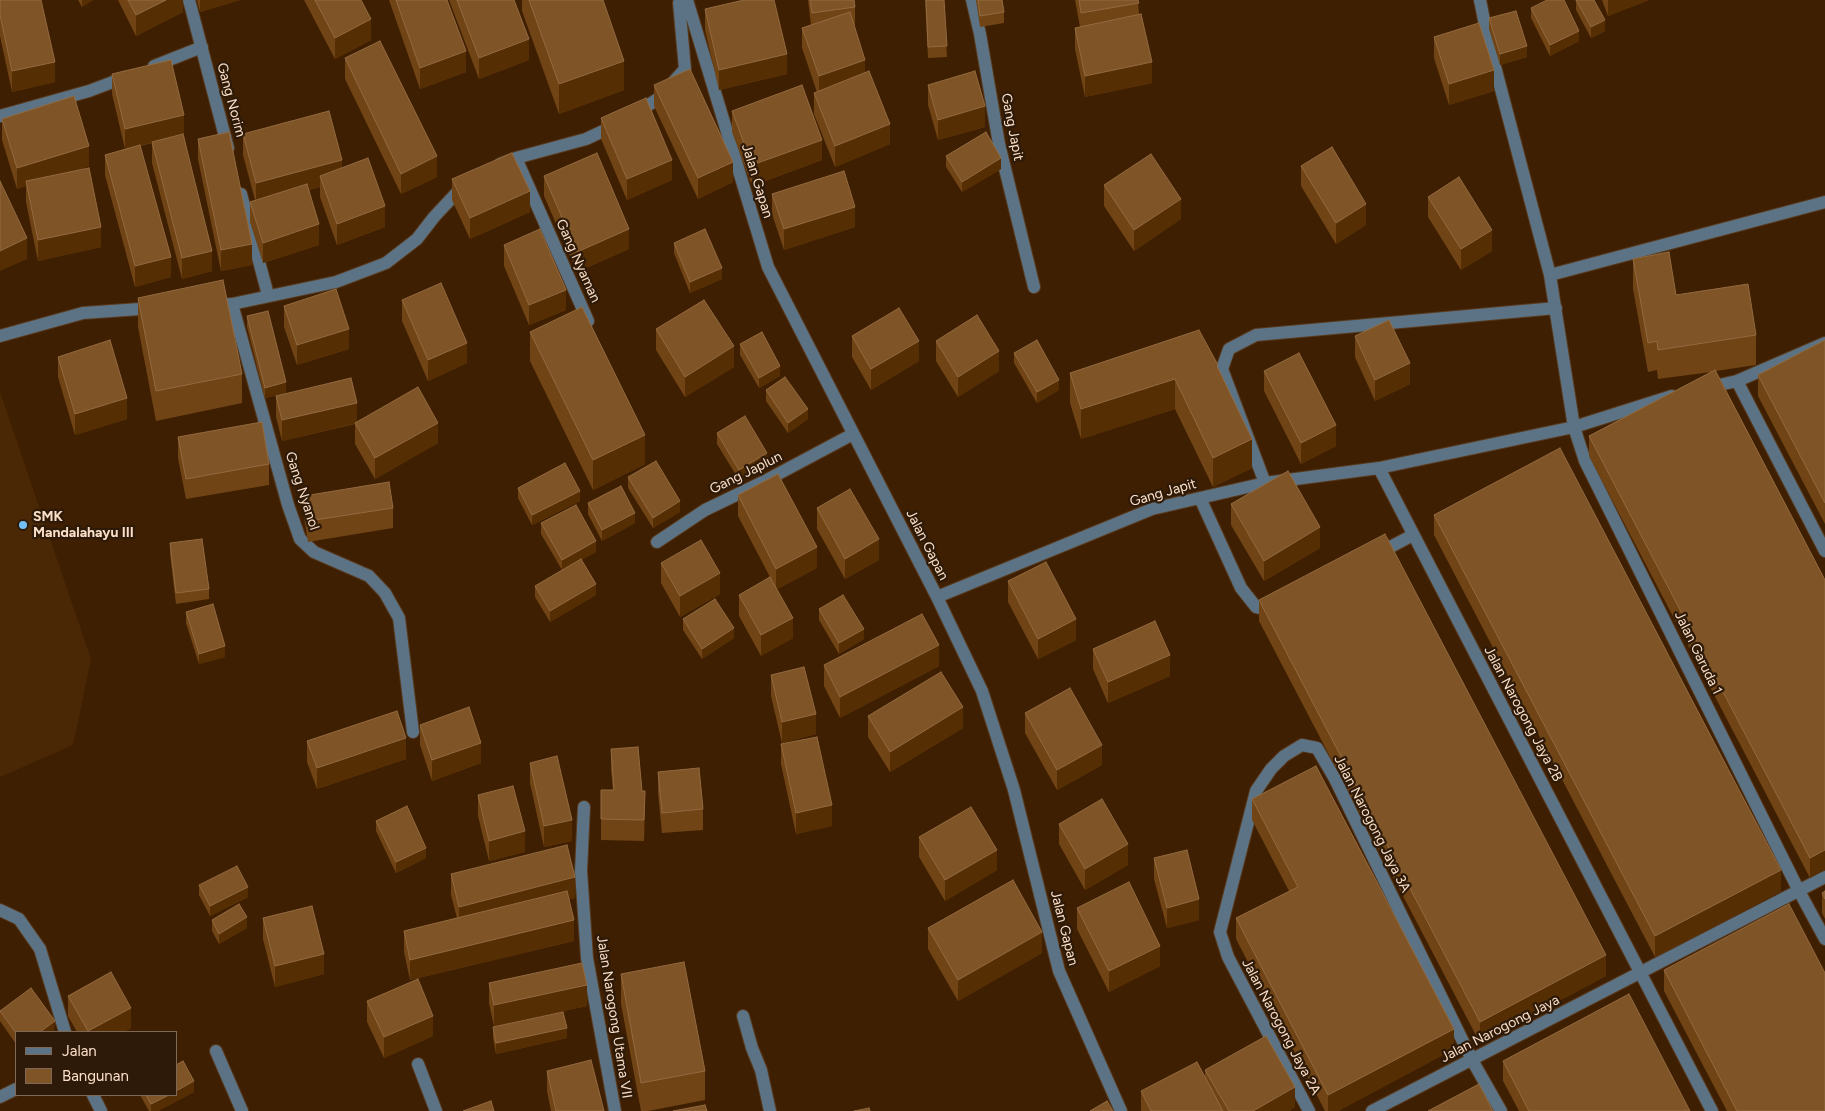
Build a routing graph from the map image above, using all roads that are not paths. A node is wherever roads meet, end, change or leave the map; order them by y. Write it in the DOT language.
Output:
graph roads {
  1 [pos="190,0"];
  2 [pos="680,0"];
  3 [pos="687,0"];
  4 [pos="972,0"];
  5 [pos="1480,0"];
  6 [pos="202,47"];
  7 [pos="0,116"];
  8 [pos="516,158"];
  9 [pos="231,159"];
  10 [pos="491,169"];
  11 [pos="236,178"];
  12 [pos="476,179"];
  13 [pos="1825,202"];
  14 [pos="1550,275"];
  15 [pos="1034,288"];
  16 [pos="268,295"];
  17 [pos="232,304"];
  18 [pos="202,305"];
  19 [pos="162,308"];
  20 [pos="1556,308"];
  21 [pos="593,331"];
  22 [pos="0,336"];
  23 [pos="1825,343"];
  24 [pos="1737,381"];
  25 [pos="1574,427"];
  26 [pos="853,434"];
  27 [pos="1379,468"];
  28 [pos="1265,483"];
  29 [pos="1200,498"];
  30 [pos="1413,535"];
  31 [pos="657,542"];
  32 [pos="1825,551"];
  33 [pos="1366,559"];
  34 [pos="937,597"];
  35 [pos="1288,598"];
  36 [pos="413,732"];
  37 [pos="584,807"];
  38 [pos="1825,877"];
  39 [pos="1799,890"];
  40 [pos="0,910"];
  41 [pos="1825,939"];
  42 [pos="1228,956"];
  43 [pos="1641,973"];
  44 [pos="743,1016"];
  45 [pos="65,1031"];
  46 [pos="216,1051"];
  47 [pos="1472,1060"];
  48 [pos="418,1064"];
  49 [pos="15,1089"];
  50 [pos="94,1096"];
  51 [pos="0,1097"];
  52 [pos="101,1111"];
  53 [pos="242,1111"];
  54 [pos="436,1111"];
  55 [pos="615,1111"];
  56 [pos="770,1111"];
  57 [pos="1121,1111"];
  58 [pos="1309,1111"];
  59 [pos="1372,1111"];
  60 [pos="1501,1111"];
  61 [pos="1712,1111"];
  1 -- 6 [label="street, Gang Norim"];
  2 -- 8 [label="street"];
  3 -- 26 [label="street, Jalan Gapan"];
  4 -- 15 [label="street, Gang Japit"];
  5 -- 14 [label="street, Jalan Garuda 1"];
  6 -- 7 [label="street"];
  6 -- 9 [label="street, Gang Norim"];
  8 -- 10 [label="street"];
  8 -- 21 [label="street, Gang Nyaman"];
  11 -- 16 [label="street"];
  12 -- 16 [label="street"];
  13 -- 14 [label="street"];
  14 -- 20 [label="street, Jalan Garuda 1"];
  16 -- 17 [label="street"];
  17 -- 18 [label="street"];
  17 -- 36 [label="street, Gang Nyanol"];
  19 -- 22 [label="street"];
  20 -- 25 [label="street, Jalan Garuda 1"];
  20 -- 28 [label="street"];
  23 -- 24 [label="street, Gang Japit"];
  24 -- 25 [label="street, Gang Japit"];
  24 -- 32 [label="street"];
  25 -- 27 [label="street, Gang Japit"];
  25 -- 39 [label="street, Jalan Garuda 1"];
  26 -- 31 [label="street, Gang Japlun"];
  26 -- 34 [label="street, Jalan Gapan"];
  27 -- 28 [label="street, Gang Japit"];
  27 -- 30 [label="street, Jalan Narogong Jaya 2B"];
  28 -- 29 [label="street, Gang Japit"];
  29 -- 34 [label="street, Gang Japit"];
  29 -- 35 [label="street"];
  30 -- 33 [label="street"];
  30 -- 43 [label="street, Jalan Narogong Jaya 2B"];
  34 -- 57 [label="street, Jalan Gapan"];
  37 -- 55 [label="street, Jalan Narogong Utama VII"];
  38 -- 39 [label="street, Jalan Narogong Jaya"];
  39 -- 41 [label="street, Jalan Garuda 1"];
  39 -- 43 [label="street, Jalan Narogong Jaya"];
  40 -- 45 [label="street"];
  42 -- 47 [label="street, Jalan Narogong Jaya 3A"];
  42 -- 58 [label="street, Jalan Narogong Jaya 2A"];
  43 -- 47 [label="street, Jalan Narogong Jaya"];
  43 -- 61 [label="street, Jalan Narogong Jaya 2B"];
  44 -- 56 [label="street"];
  46 -- 53 [label="street"];
  47 -- 59 [label="street, Jalan Narogong Jaya"];
  47 -- 60 [label="street"];
  48 -- 54 [label="street"];
  49 -- 51 [label="street"];
  50 -- 52 [label="street"];
}
